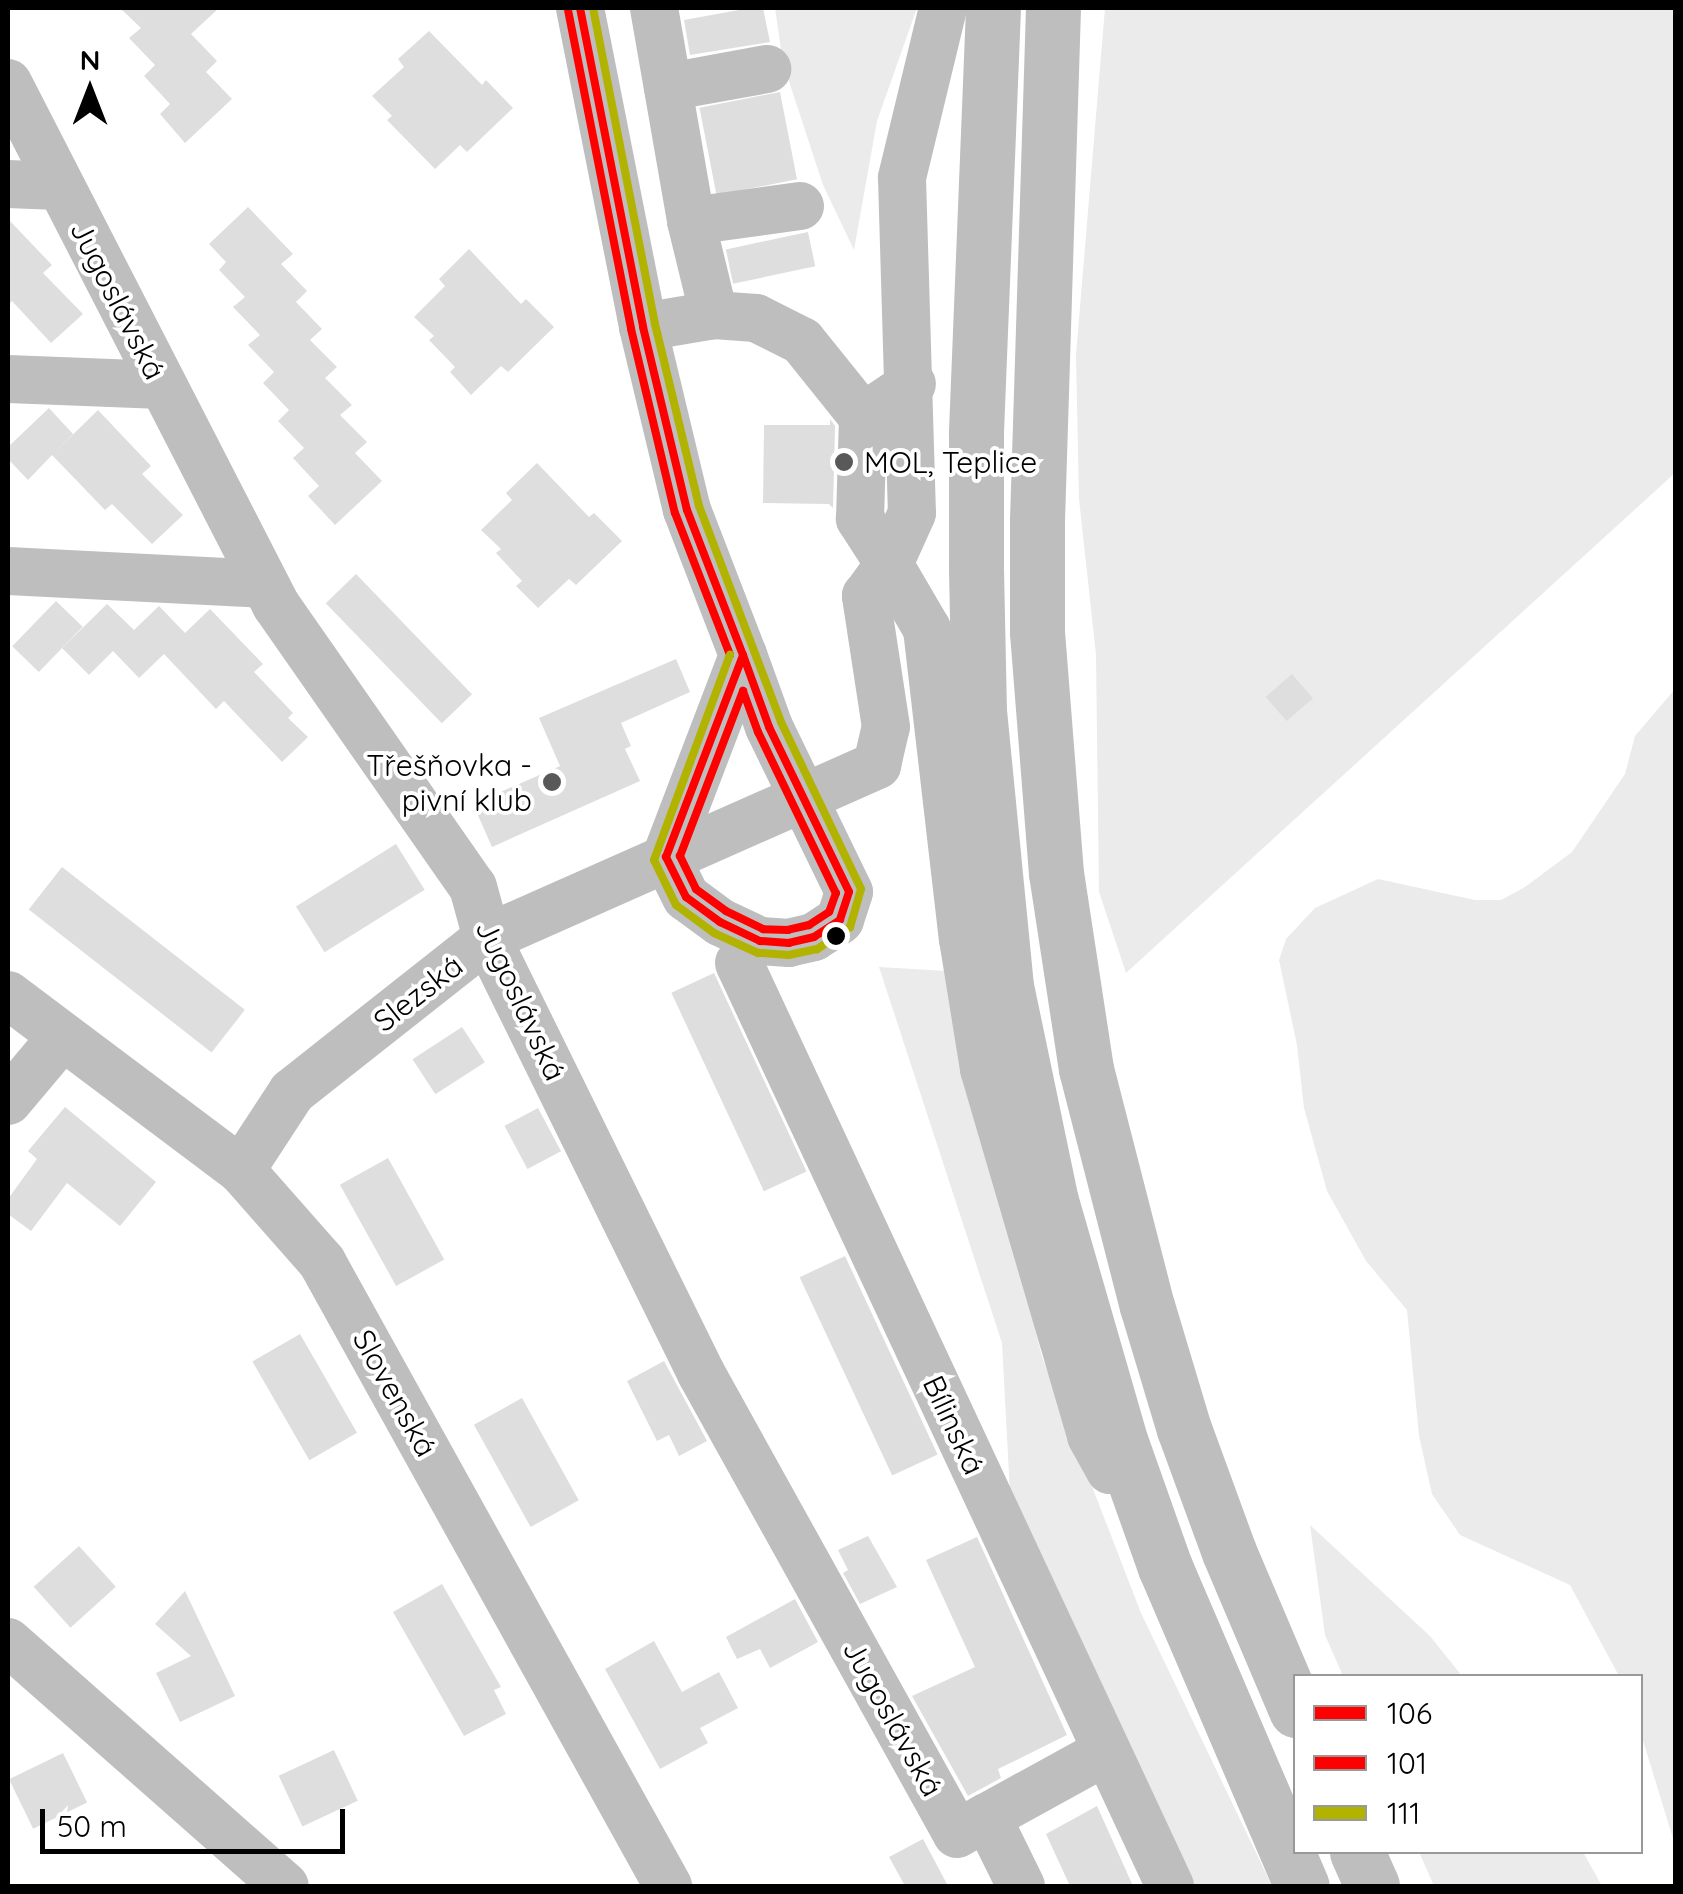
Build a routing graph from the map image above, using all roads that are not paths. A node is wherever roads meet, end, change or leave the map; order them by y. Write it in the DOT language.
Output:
graph roads {
  1 [pos="580,8"];
  2 [pos="654,8"];
  3 [pos="943,8"];
  4 [pos="993,8"];
  5 [pos="1054,19"];
  6 [pos="768,69"];
  7 [pos="8,83"];
  8 [pos="668,86"];
  9 [pos="8,184"];
  10 [pos="59,186"];
  11 [pos="800,206"];
  12 [pos="691,221"];
  13 [pos="714,314"];
  14 [pos="643,327"];
  15 [pos="8,379"];
  16 [pos="912,384"];
  17 [pos="162,385"];
  18 [pos="864,417"];
  19 [pos="889,564"];
  20 [pos="8,570"];
  21 [pos="264,584"];
  22 [pos="743,655"];
  23 [pos="802,797"];
  24 [pos="666,857"];
  25 [pos="487,938"];
  26 [pos="739,963"];
  27 [pos="8,994"];
  28 [pos="62,1038"];
  29 [pos="8,1101"];
  30 [pos="242,1170"];
  31 [pos="1165,1567"];
  32 [pos="8,1642"];
  33 [pos="1293,1703"];
  34 [pos="1106,1752"];
  35 [pos="987,1817"];
  36 [pos="1358,1854"];
  37 [pos="285,1886"];
  38 [pos="668,1886"];
  39 [pos="1020,1886"];
  40 [pos="1170,1886"];
  41 [pos="1302,1886"];
  42 [pos="1372,1886"];
  1 -- 14 [label="street"];
  2 -- 8 [label="street"];
  3 -- 16 [label="street"];
  4 -- 31 [label="highway"];
  5 -- 33 [label="highway"];
  6 -- 8 [label="street"];
  7 -- 10 [label="street, Jugoslávská"];
  8 -- 12 [label="street"];
  9 -- 10 [label="street"];
  10 -- 17 [label="street, Jugoslávská"];
  11 -- 12 [label="street"];
  12 -- 13 [label="street"];
  13 -- 14 [label="street"];
  13 -- 18 [label="street"];
  14 -- 22 [label="street"];
  15 -- 17 [label="street"];
  16 -- 18 [label="street"];
  16 -- 19 [label="street"];
  17 -- 21 [label="street, Jugoslávská"];
  18 -- 19 [label="street"];
  19 -- 23 [label="street, Slezská"];
  19 -- 31 [label="street"];
  20 -- 21 [label="street"];
  21 -- 25 [label="street, Jugoslávská"];
  22 -- 23 [label="street"];
  22 -- 24 [label="street"];
  23 -- 24 [label="street, Slezská"];
  23 -- 24 [label="street"];
  24 -- 25 [label="street, Slezská"];
  25 -- 30 [label="street, Slezská"];
  25 -- 35 [label="street, Jugoslávská"];
  26 -- 34 [label="street, Bílinská"];
  27 -- 28 [label="street, Slovenská"];
  28 -- 29 [label="street"];
  28 -- 30 [label="street, Slovenská"];
  30 -- 38 [label="street, Slovenská"];
  31 -- 41 [label="highway"];
  32 -- 37 [label="street"];
  34 -- 35 [label="street"];
  34 -- 40 [label="street, Bílinská"];
  35 -- 39 [label="street"];
  36 -- 42 [label="highway"];
}
